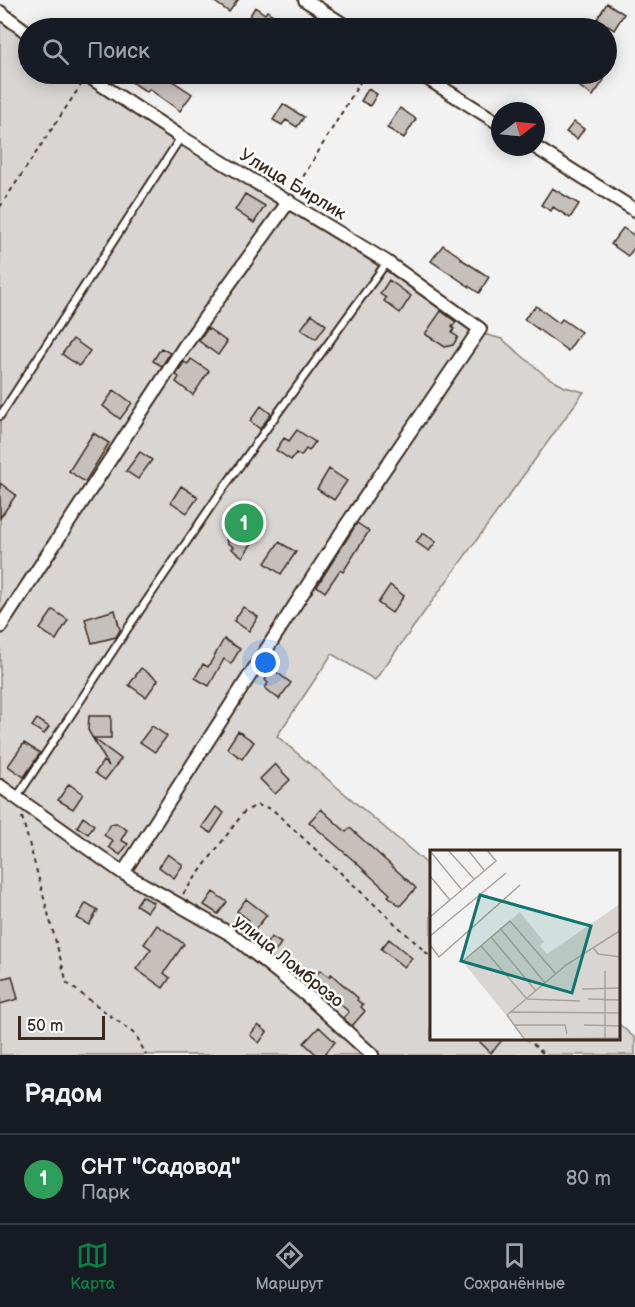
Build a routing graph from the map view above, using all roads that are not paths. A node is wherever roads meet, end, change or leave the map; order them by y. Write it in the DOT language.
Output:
graph roads {
  1 [pos="305,0"];
  2 [pos="0,12"];
  3 [pos="333,18"];
  4 [pos="18,26"];
  5 [pos="101,84"];
  6 [pos="436,84"];
  7 [pos="491,118"];
  8 [pos="181,137"];
  9 [pos="545,153"];
  10 [pos="288,201"];
  11 [pos="635,210"];
  12 [pos="387,262"];
  13 [pos="0,416"];
  14 [pos="0,627"];
  15 [pos="0,786"];
  16 [pos="16,797"];
  17 [pos="123,873"];
  18 [pos="372,1055"];
  1 -- 3 [label="street"];
  2 -- 4 [label="street"];
  5 -- 8 [label="street, Улица Бирлик"];
  6 -- 7 [label="street"];
  8 -- 10 [label="street, Улица Бирлик"];
  8 -- 13 [label="lane"];
  9 -- 11 [label="street"];
  10 -- 12 [label="street, Улица Бирлик"];
  10 -- 14 [label="street"];
  12 -- 16 [label="lane"];
  12 -- 17 [label="street, Улица Бирлик"];
  15 -- 16 [label="street, улица Ломброзо"];
  16 -- 17 [label="street, улица Ломброзо"];
  17 -- 18 [label="street, улица Ломброзо"];
}
